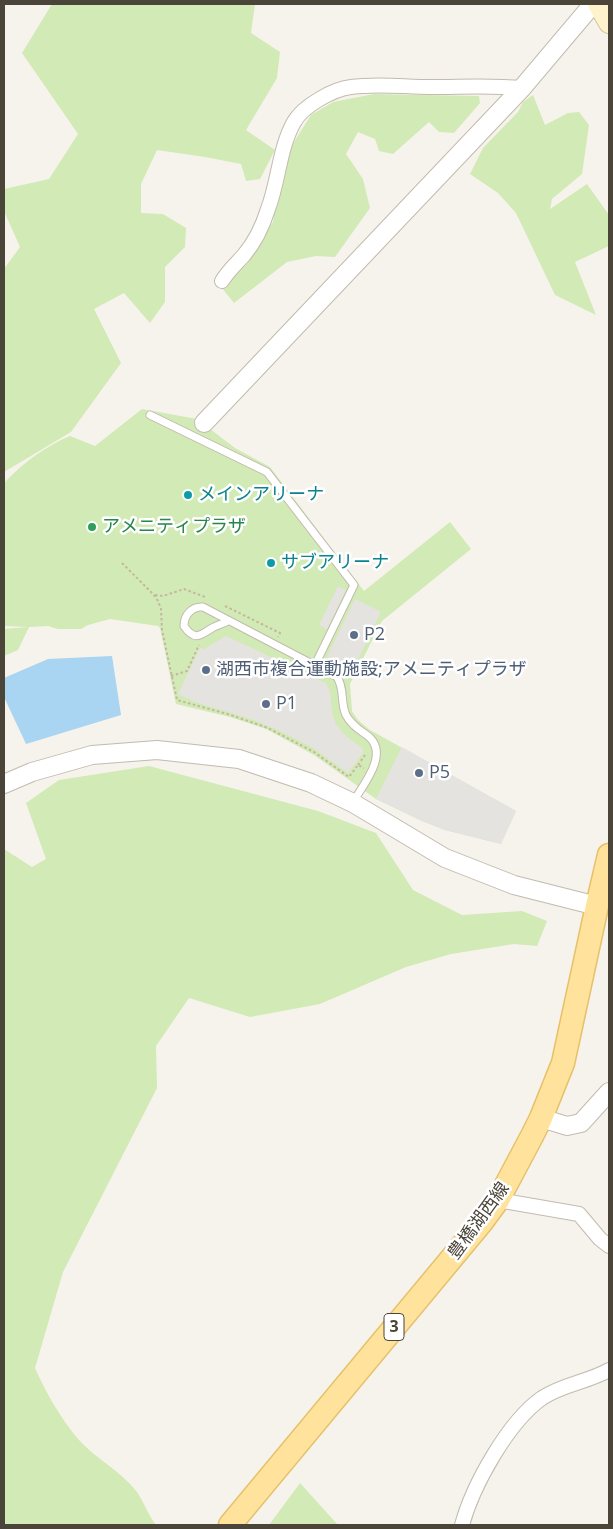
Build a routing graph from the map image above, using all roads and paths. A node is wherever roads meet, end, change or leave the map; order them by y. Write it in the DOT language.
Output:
graph roads {
  1 [pos="593,4"];
  2 [pos="598,4"];
  3 [pos="609,23"];
  4 [pos="522,88"];
  5 [pos="222,281"];
  6 [pos="150,415"];
  7 [pos="198,430"];
  8 [pos="122,563"];
  9 [pos="228,621"];
  10 [pos="202,643"];
  11 [pos="315,665"];
  12 [pos="171,676"];
  13 [pos="367,752"];
  14 [pos="358,765"];
  15 [pos="371,771"];
  16 [pos="4,784"];
  17 [pos="353,803"];
  18 [pos="609,855"];
  19 [pos="597,906"];
  20 [pos="609,1092"];
  21 [pos="541,1118"];
  22 [pos="498,1200"];
  23 [pos="609,1246"];
  24 [pos="609,1370"];
  25 [pos="230,1525"];
  26 [pos="462,1525"];
  1 -- 4 [label="street"];
  2 -- 3 [label="main road"];
  4 -- 5 [label="street"];
  4 -- 7 [label="street"];
  6 -- 7 [label="lane"];
  7 -- 11 [label="lane"];
  8 -- 12 [label="path"];
  9 -- 9 [label="lane"];
  9 -- 11 [label="lane"];
  10 -- 12 [label="path"];
  11 -- 15 [label="lane"];
  12 -- 14 [label="path"];
  13 -- 14 [label="path"];
  14 -- 15 [label="path"];
  15 -- 17 [label="lane"];
  16 -- 17 [label="street"];
  17 -- 19 [label="street"];
  18 -- 19 [label="main road, 豊橋湖西線 / 3"];
  19 -- 21 [label="main road, 豊橋湖西線 / 3"];
  20 -- 21 [label="street"];
  21 -- 22 [label="main road, 豊橋湖西線 / 3"];
  22 -- 23 [label="street"];
  22 -- 25 [label="main road, 豊橋湖西線 / 3"];
  24 -- 26 [label="street"];
}
